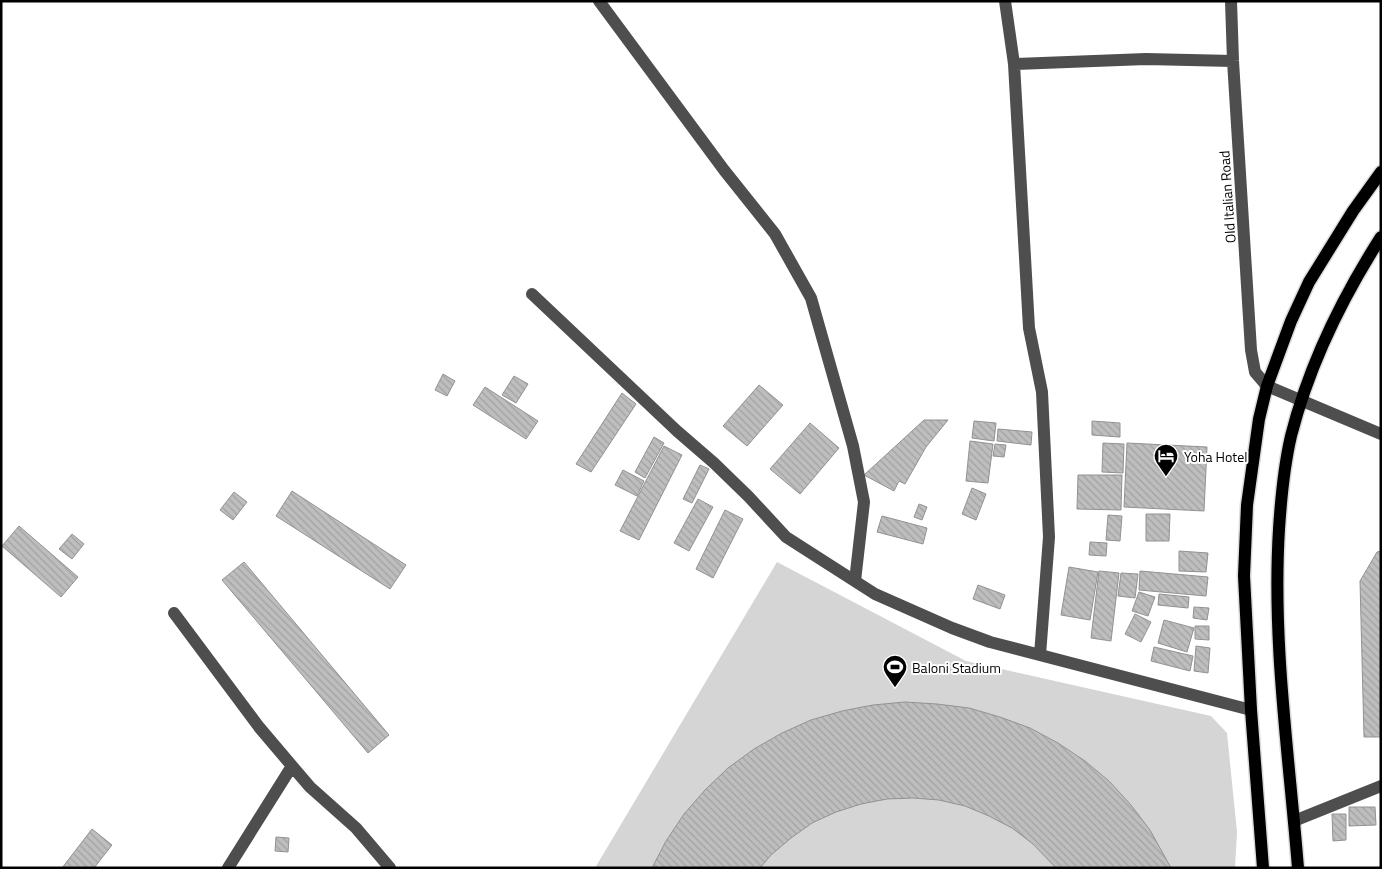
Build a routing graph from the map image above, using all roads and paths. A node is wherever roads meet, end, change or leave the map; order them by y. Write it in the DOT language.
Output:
graph roads {
  1 [pos="599,1"];
  2 [pos="1005,1"];
  3 [pos="1231,1"];
  4 [pos="1233,61"];
  5 [pos="1014,64"];
  6 [pos="1381,172"];
  7 [pos="1381,237"];
  8 [pos="532,294"];
  9 [pos="1267,386"];
  10 [pos="1301,402"];
  11 [pos="1381,434"];
  12 [pos="854,582"];
  13 [pos="174,613"];
  14 [pos="1040,655"];
  15 [pos="1251,710"];
  16 [pos="292,766"];
  17 [pos="1381,786"];
  18 [pos="1294,821"];
  19 [pos="228,868"];
  20 [pos="390,868"];
  21 [pos="1263,868"];
  22 [pos="1298,868"];
  1 -- 12 [label="street"];
  2 -- 5 [label="street"];
  3 -- 4 [label="street, Old Italian Road"];
  4 -- 5 [label="street"];
  4 -- 9 [label="street, Old Italian Road"];
  5 -- 14 [label="street"];
  6 -- 9 [label="main road"];
  7 -- 10 [label="main road"];
  8 -- 12 [label="street"];
  9 -- 10 [label="street"];
  9 -- 15 [label="main road"];
  10 -- 11 [label="street"];
  10 -- 18 [label="main road"];
  12 -- 14 [label="street"];
  13 -- 16 [label="street"];
  14 -- 15 [label="street"];
  15 -- 21 [label="main road"];
  16 -- 19 [label="street"];
  16 -- 20 [label="street"];
  17 -- 18 [label="street"];
  18 -- 22 [label="main road"];
}
